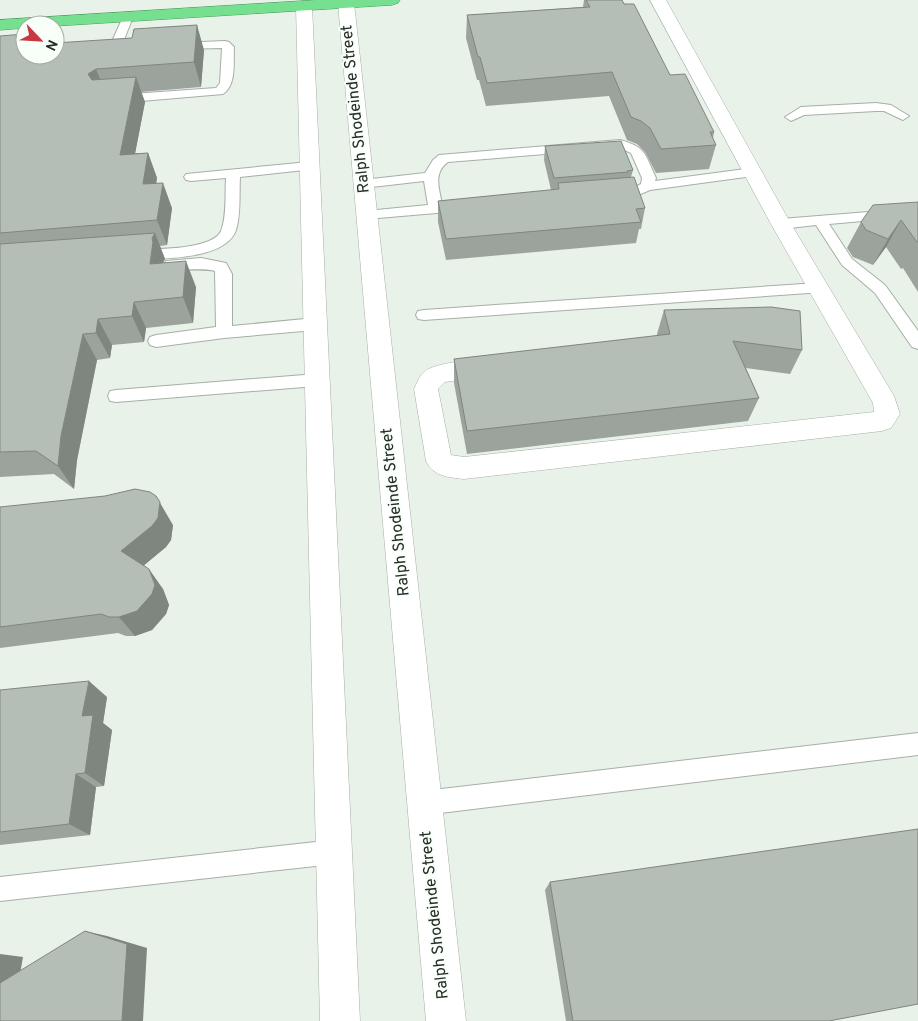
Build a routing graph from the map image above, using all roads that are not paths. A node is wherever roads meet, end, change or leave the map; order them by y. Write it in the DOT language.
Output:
graph roads {
  1 [pos="392,0"];
  2 [pos="658,0"];
  3 [pos="346,3"];
  4 [pos="304,6"];
  5 [pos="128,17"];
  6 [pos="0,25"];
  7 [pos="65,27"];
  8 [pos="15,35"];
  9 [pos="0,36"];
  10 [pos="167,47"];
  11 [pos="138,50"];
  12 [pos="106,100"];
  13 [pos="903,116"];
  14 [pos="791,117"];
  15 [pos="309,166"];
  16 [pos="752,172"];
  17 [pos="234,173"];
  18 [pos="431,176"];
  19 [pos="191,177"];
  20 [pos="363,184"];
  21 [pos="647,186"];
  22 [pos="436,209"];
  23 [pos="918,212"];
  24 [pos="366,215"];
  25 [pos="820,221"];
  26 [pos="781,224"];
  27 [pos="818,288"];
  28 [pos="424,315"];
  29 [pos="315,324"];
  30 [pos="224,332"];
  31 [pos="156,341"];
  32 [pos="918,343"];
  33 [pos="516,364"];
  34 [pos="317,380"];
  35 [pos="116,396"];
  36 [pos="918,744"];
  37 [pos="424,804"];
  38 [pos="334,852"];
  39 [pos="0,889"];
  40 [pos="340,1021"];
  41 [pos="446,1021"];
  1 -- 3 [label="highway"];
  2 -- 16 [label="street"];
  3 -- 4 [label="highway"];
  3 -- 20 [label="street, Ralph Shodeinde Street"];
  4 -- 5 [label="highway"];
  4 -- 15 [label="street"];
  5 -- 6 [label="highway"];
  5 -- 7 [label="highway"];
  5 -- 11 [label="lane"];
  8 -- 9 [label="highway"];
  10 -- 12 [label="lane"];
  13 -- 14 [label="lane"];
  15 -- 17 [label="lane"];
  15 -- 29 [label="street"];
  16 -- 21 [label="lane"];
  16 -- 26 [label="street"];
  17 -- 19 [label="lane"];
  17 -- 30 [label="lane"];
  18 -- 20 [label="lane"];
  18 -- 21 [label="lane"];
  18 -- 22 [label="lane"];
  20 -- 24 [label="street, Ralph Shodeinde Street"];
  21 -- 22 [label="lane"];
  22 -- 24 [label="lane"];
  23 -- 25 [label="lane"];
  24 -- 37 [label="street, Ralph Shodeinde Street"];
  25 -- 26 [label="lane"];
  25 -- 32 [label="lane"];
  26 -- 27 [label="street"];
  27 -- 28 [label="lane"];
  27 -- 33 [label="street"];
  29 -- 30 [label="lane"];
  29 -- 34 [label="street"];
  30 -- 31 [label="lane"];
  34 -- 35 [label="lane"];
  34 -- 38 [label="street"];
  36 -- 37 [label="lane"];
  37 -- 41 [label="street, Ralph Shodeinde Street"];
  38 -- 39 [label="lane"];
  38 -- 40 [label="street"];
}
